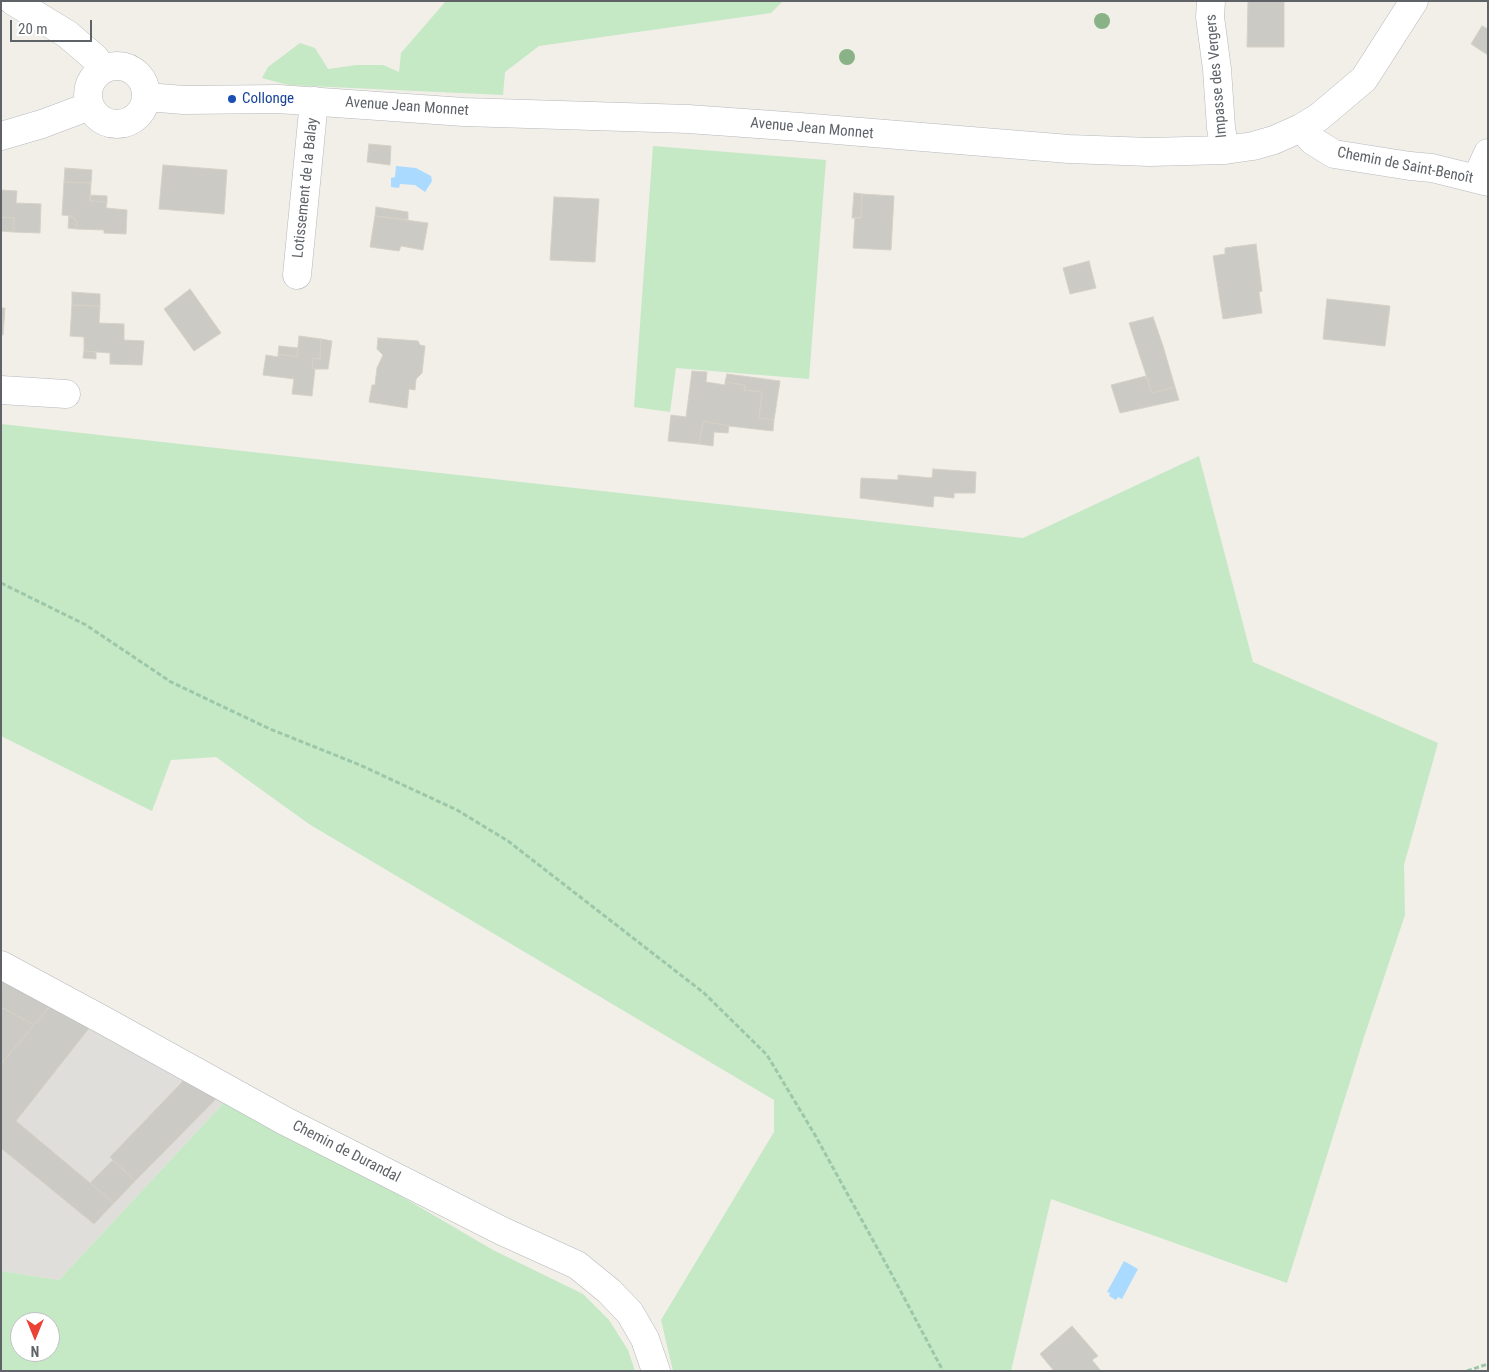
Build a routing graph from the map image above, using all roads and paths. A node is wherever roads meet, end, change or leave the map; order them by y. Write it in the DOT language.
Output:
graph roads {
  1 [pos="13,1"];
  2 [pos="1211,1"];
  3 [pos="1414,1"];
  4 [pos="104,69"];
  5 [pos="146,98"];
  6 [pos="314,101"];
  7 [pos="90,106"];
  8 [pos="1301,128"];
  9 [pos="1,136"];
  10 [pos="1225,150"];
  11 [pos="1488,153"];
  12 [pos="1482,180"];
  13 [pos="297,275"];
  14 [pos="1,390"];
  15 [pos="66,394"];
  16 [pos="1,583"];
  17 [pos="1,965"];
  18 [pos="1488,1364"];
  19 [pos="656,1371"];
  20 [pos="943,1371"];
  21 [pos="1467,1371"];
  1 -- 4 [label="street"];
  2 -- 10 [label="street, Impasse des Vergers"];
  3 -- 8 [label="street, Avenue Jean Monnet"];
  4 -- 5 [label="street"];
  4 -- 7 [label="street"];
  5 -- 6 [label="street, Avenue Jean Monnet"];
  5 -- 7 [label="street"];
  6 -- 10 [label="street, Avenue Jean Monnet"];
  6 -- 13 [label="street, Lotissement de la Balay"];
  7 -- 9 [label="street"];
  8 -- 10 [label="street, Avenue Jean Monnet"];
  8 -- 12 [label="street, Chemin de Saint-Benoît"];
  11 -- 12 [label="street"];
  14 -- 15 [label="street"];
  16 -- 20 [label="path"];
  17 -- 19 [label="street, Chemin de Durandal"];
  18 -- 21 [label="path"];
}
